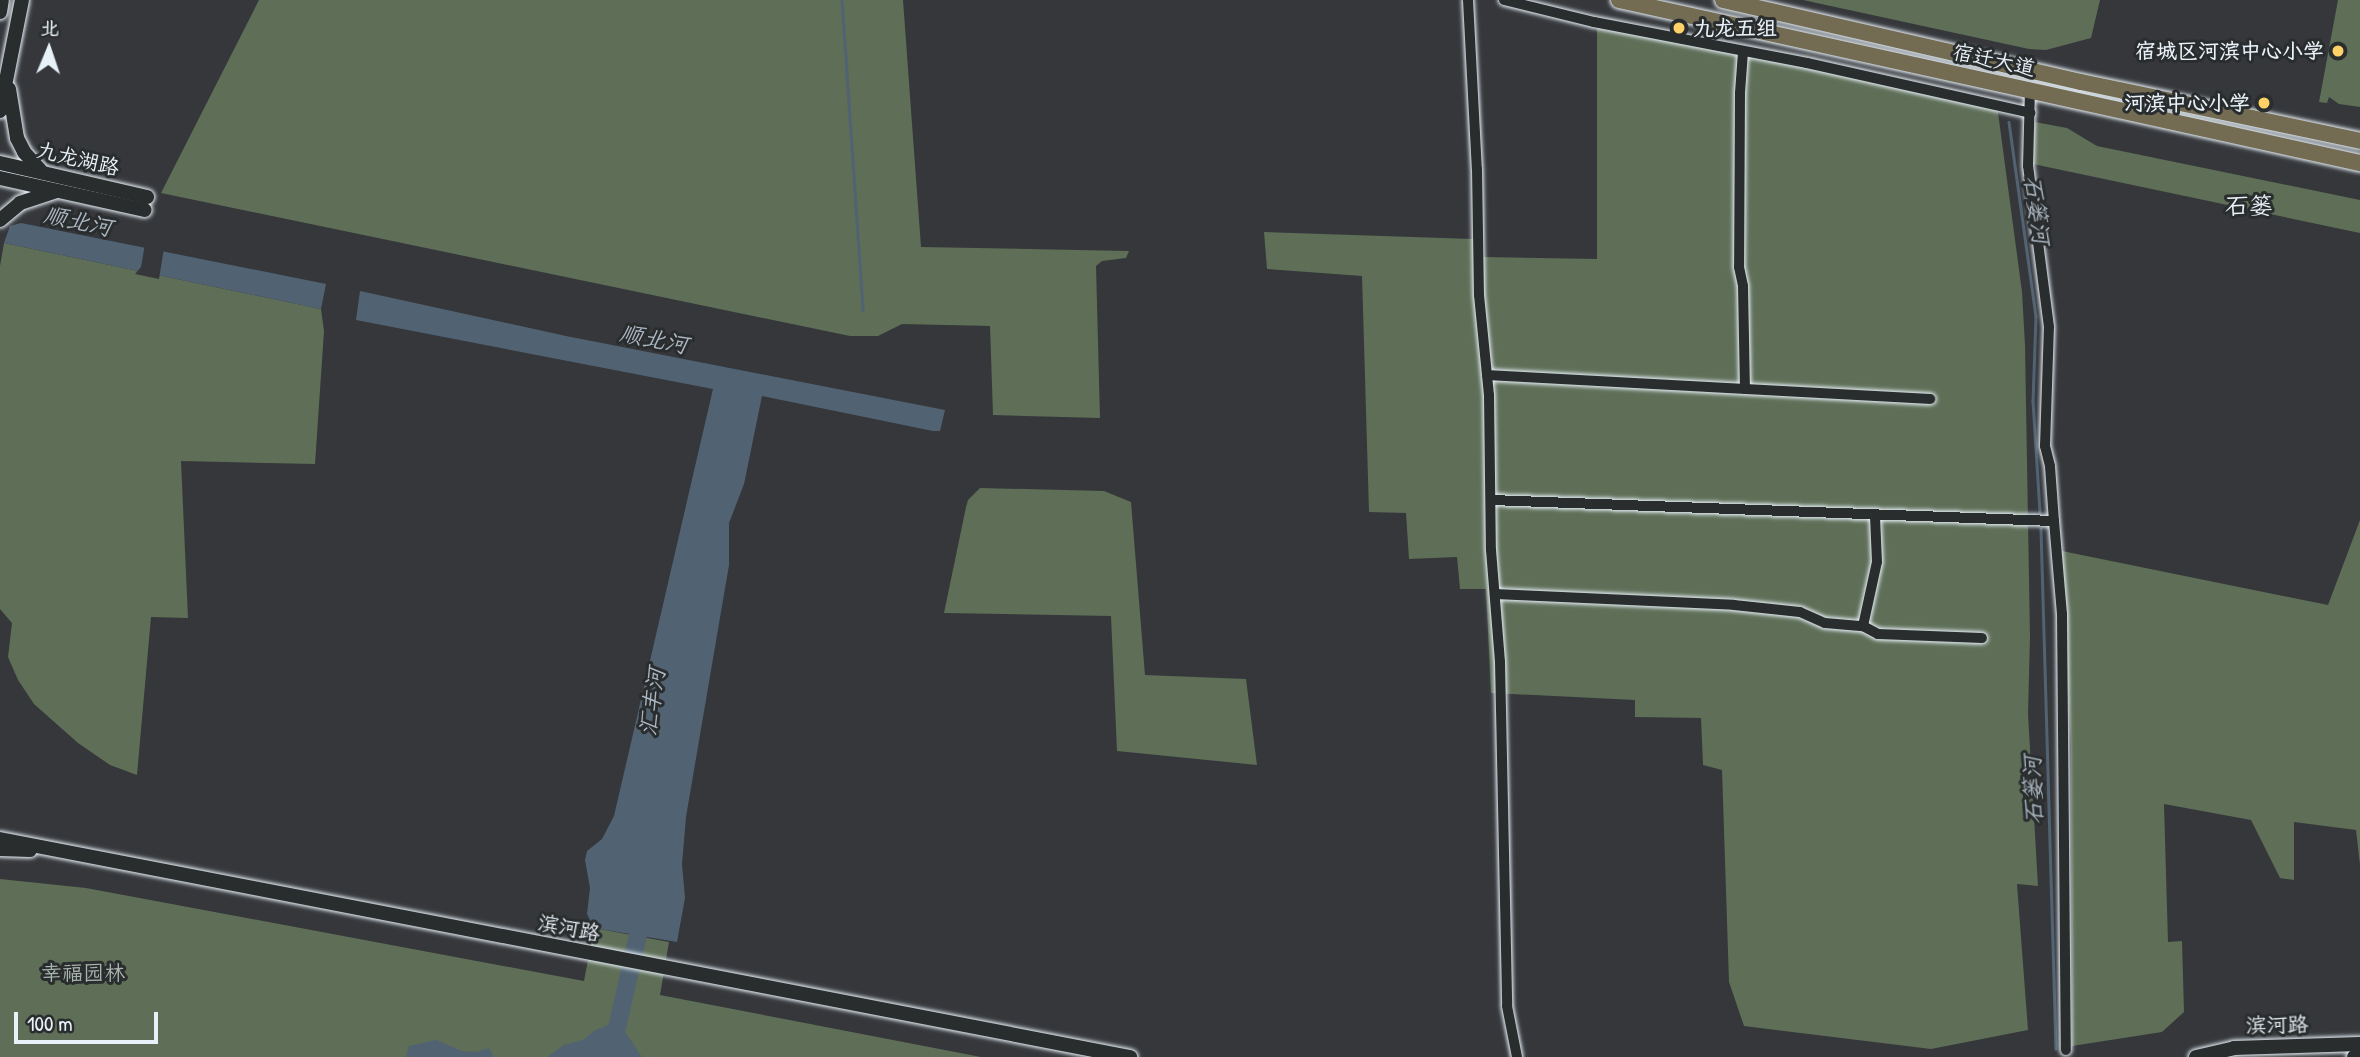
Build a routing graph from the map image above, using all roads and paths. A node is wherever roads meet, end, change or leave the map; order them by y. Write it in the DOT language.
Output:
graph roads {
  1 [pos="2,0"];
  2 [pos="22,0"];
  3 [pos="1468,0"];
  4 [pos="1504,0"];
  5 [pos="1619,0"];
  6 [pos="1723,0"];
  7 [pos="0,12"];
  8 [pos="1743,52"];
  9 [pos="7,76"];
  10 [pos="2030,89"];
  11 [pos="0,111"];
  12 [pos="2029,113"];
  13 [pos="2360,141"];
  14 [pos="0,163"];
  15 [pos="2360,163"];
  16 [pos="42,172"];
  17 [pos="0,178"];
  18 [pos="61,190"];
  19 [pos="0,220"];
  20 [pos="1487,375"];
  21 [pos="1745,389"];
  22 [pos="1930,400"];
  23 [pos="1490,500"];
  24 [pos="1875,516"];
  25 [pos="2054,520"];
  26 [pos="1494,594"];
  27 [pos="1863,626"];
  28 [pos="1982,638"];
  29 [pos="0,838"];
  30 [pos="48,848"];
  31 [pos="0,849"];
  32 [pos="2360,1044"];
  33 [pos="2066,1050"];
  34 [pos="1130,1057"];
  35 [pos="1517,1057"];
  36 [pos="2196,1057"];
  37 [pos="2354,1057"];
  38 [pos="2360,1057"];
  1 -- 7 [label="main road"];
  2 -- 9 [label="main road"];
  3 -- 20 [label="street"];
  4 -- 8 [label="street"];
  5 -- 10 [label="main road, 宿迁大道"];
  6 -- 13 [label="main road, 宿迁大道"];
  8 -- 12 [label="street"];
  8 -- 21 [label="street"];
  9 -- 11 [label="main road"];
  9 -- 16 [label="main road"];
  10 -- 12 [label="street"];
  10 -- 15 [label="main road, 宿迁大道"];
  12 -- 25 [label="street"];
  14 -- 16 [label="main road, 九龙湖路"];
  16 -- 18 [label="main road, 九龙湖路"];
  17 -- 18 [label="main road, 九龙湖路"];
  18 -- 19 [label="main road"];
  20 -- 21 [label="street"];
  20 -- 23 [label="street"];
  21 -- 22 [label="street"];
  23 -- 24 [label="street"];
  23 -- 26 [label="street"];
  24 -- 25 [label="street"];
  24 -- 27 [label="street"];
  25 -- 33 [label="street"];
  26 -- 27 [label="street"];
  26 -- 35 [label="street"];
  27 -- 28 [label="street"];
  29 -- 30 [label="main road"];
  30 -- 31 [label="main road"];
  30 -- 34 [label="main road, 滨河路"];
  32 -- 36 [label="main road, 滨河路"];
  37 -- 38 [label="main road"];
}
